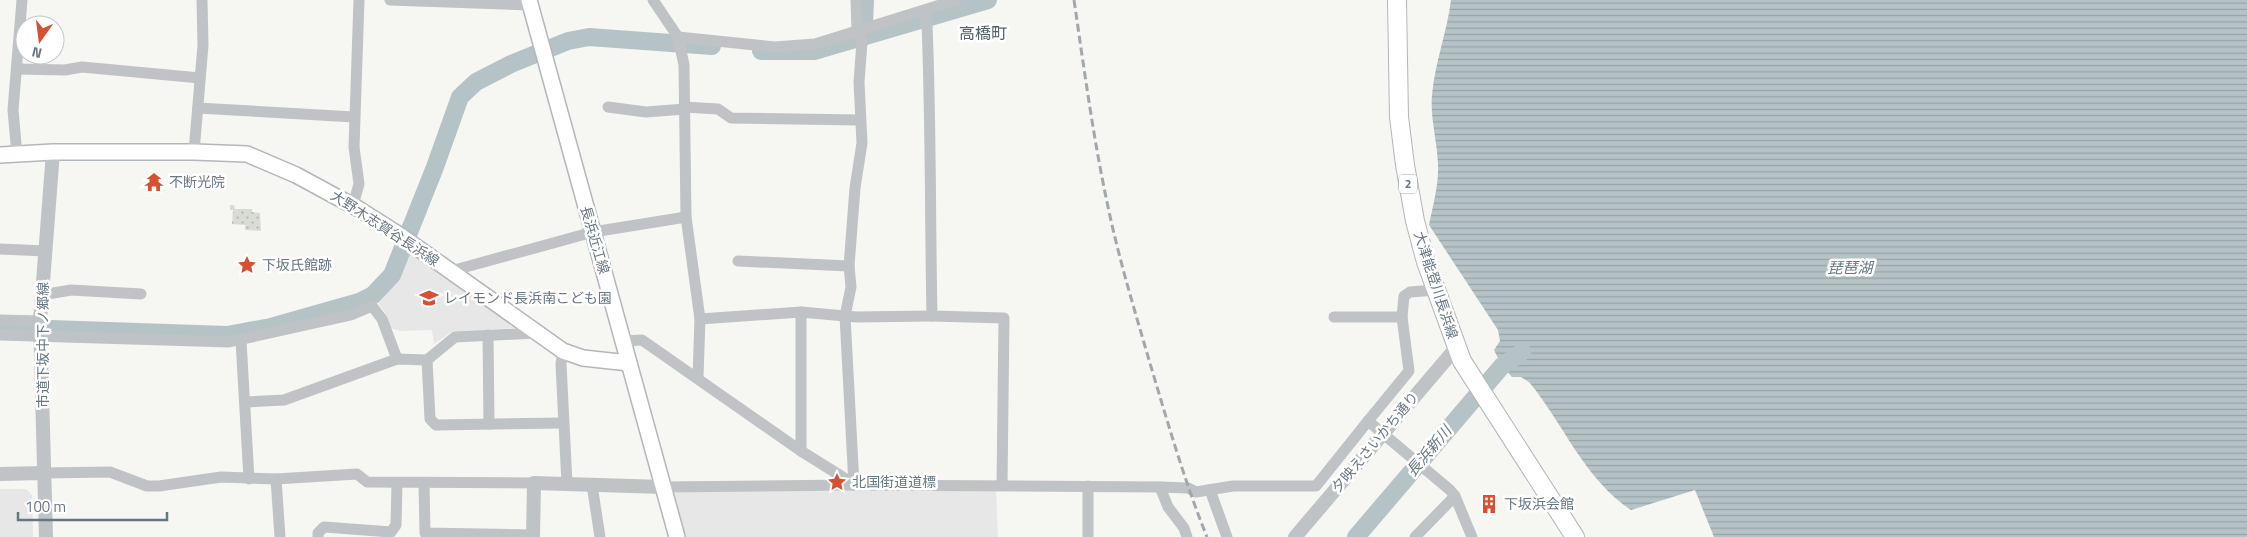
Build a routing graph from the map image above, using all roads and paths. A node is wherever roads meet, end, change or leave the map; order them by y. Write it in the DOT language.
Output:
graph roads {
  1 [pos="22,0"];
  2 [pos="202,0"];
  3 [pos="359,0"];
  4 [pos="390,0"];
  5 [pos="654,0"];
  6 [pos="856,0"];
  7 [pos="956,0"];
  8 [pos="1397,0"];
  9 [pos="529,3"];
  10 [pos="925,17"];
  11 [pos="862,34"];
  12 [pos="679,41"];
  13 [pos="18,70"];
  14 [pos="200,78"];
  15 [pos="608,107"];
  16 [pos="198,108"];
  17 [pos="684,108"];
  18 [pos="354,117"];
  19 [pos="860,120"];
  20 [pos="53,152"];
  21 [pos="194,152"];
  22 [pos="0,155"];
  23 [pos="17,155"];
  24 [pos="353,205"];
  25 [pos="686,217"];
  26 [pos="593,232"];
  27 [pos="0,249"];
  28 [pos="45,251"];
  29 [pos="738,261"];
  30 [pos="849,266"];
  31 [pos="451,271"];
  32 [pos="1436,290"];
  33 [pos="141,294"];
  34 [pos="42,295"];
  35 [pos="801,312"];
  36 [pos="845,316"];
  37 [pos="932,316"];
  38 [pos="1334,317"];
  39 [pos="1402,317"];
  40 [pos="700,319"];
  41 [pos="0,320"];
  42 [pos="40,321"];
  43 [pos="536,334"];
  44 [pos="0,335"];
  45 [pos="488,335"];
  46 [pos="40,336"];
  47 [pos="242,341"];
  48 [pos="624,341"];
  49 [pos="563,351"];
  50 [pos="1459,354"];
  51 [pos="397,359"];
  52 [pos="427,360"];
  53 [pos="629,363"];
  54 [pos="698,377"];
  55 [pos="245,402"];
  56 [pos="1368,421"];
  57 [pos="563,423"];
  58 [pos="489,424"];
  59 [pos="1383,434"];
  60 [pos="801,451"];
  61 [pos="0,474"];
  62 [pos="44,474"];
  63 [pos="276,478"];
  64 [pos="248,479"];
  65 [pos="397,483"];
  66 [pos="534,483"];
  67 [pos="424,484"];
  68 [pos="567,484"];
  69 [pos="592,485"];
  70 [pos="1002,485"];
  71 [pos="852,486"];
  72 [pos="1088,486"];
  73 [pos="663,487"];
  74 [pos="1160,487"];
  75 [pos="1210,490"];
  76 [pos="1453,493"];
  77 [pos="430,535"];
  78 [pos="533,536"];
  79 [pos="46,537"];
  80 [pos="280,537"];
  81 [pos="318,537"];
  82 [pos="600,537"];
  83 [pos="677,537"];
  84 [pos="1088,537"];
  85 [pos="1187,537"];
  86 [pos="1227,537"];
  87 [pos="1295,537"];
  88 [pos="1415,537"];
  89 [pos="1472,537"];
  90 [pos="1575,537"];
  1 -- 13 [label="street"];
  2 -- 14 [label="street"];
  3 -- 18 [label="street"];
  4 -- 9 [label="street"];
  5 -- 12 [label="street"];
  6 -- 11 [label="street"];
  7 -- 10 [label="street"];
  8 -- 32 [label="main road, 大津能登川長浜線 / 2"];
  9 -- 26 [label="main road, 長浜近江線"];
  10 -- 11 [label="street"];
  10 -- 37 [label="street"];
  11 -- 12 [label="street"];
  11 -- 19 [label="street"];
  12 -- 17 [label="street"];
  13 -- 14 [label="street"];
  13 -- 23 [label="street"];
  14 -- 16 [label="street"];
  15 -- 17 [label="street"];
  16 -- 18 [label="street"];
  16 -- 21 [label="street"];
  17 -- 19 [label="street"];
  17 -- 25 [label="street"];
  18 -- 24 [label="street"];
  19 -- 30 [label="street"];
  20 -- 21 [label="main road, 大野木志賀谷長浜線"];
  20 -- 23 [label="main road, 大野木志賀谷長浜線"];
  20 -- 28 [label="street, 市道下坂中下ノ郷線"];
  21 -- 24 [label="main road, 大野木志賀谷長浜線"];
  22 -- 23 [label="main road, 大野木志賀谷長浜線"];
  24 -- 31 [label="main road, 大野木志賀谷長浜線"];
  25 -- 26 [label="street"];
  25 -- 40 [label="street"];
  26 -- 31 [label="street"];
  26 -- 48 [label="main road, 長浜近江線"];
  27 -- 28 [label="street"];
  28 -- 34 [label="street, 市道下坂中下ノ郷線"];
  29 -- 30 [label="street"];
  30 -- 36 [label="street"];
  31 -- 43 [label="main road, 大野木志賀谷長浜線"];
  32 -- 39 [label="street"];
  32 -- 50 [label="main road, 大津能登川長浜線 / 2"];
  33 -- 34 [label="street"];
  34 -- 42 [label="street, 市道下坂中下ノ郷線"];
  35 -- 36 [label="street"];
  35 -- 40 [label="street"];
  35 -- 60 [label="street"];
  36 -- 37 [label="street"];
  36 -- 71 [label="street"];
  37 -- 70 [label="street"];
  38 -- 39 [label="street"];
  39 -- 56 [label="street"];
  40 -- 54 [label="street"];
  41 -- 42 [label="street"];
  42 -- 46 [label="street, 市道下坂中下ノ郷線"];
  43 -- 45 [label="street"];
  43 -- 49 [label="main road, 大野木志賀谷長浜線"];
  44 -- 46 [label="street"];
  45 -- 52 [label="street"];
  45 -- 58 [label="street"];
  46 -- 47 [label="street"];
  46 -- 62 [label="street, 市道下坂中下ノ郷線"];
  47 -- 51 [label="street"];
  47 -- 55 [label="street"];
  48 -- 53 [label="main road, 長浜近江線"];
  48 -- 54 [label="street"];
  49 -- 53 [label="main road, 大野木志賀谷長浜線"];
  49 -- 57 [label="street"];
  50 -- 59 [label="street, 夕映えさいかち通り"];
  50 -- 90 [label="main road, 大津能登川長浜線 / 2"];
  51 -- 52 [label="street"];
  51 -- 55 [label="street"];
  52 -- 58 [label="street"];
  53 -- 73 [label="main road, 長浜近江線"];
  54 -- 60 [label="street"];
  55 -- 64 [label="street"];
  56 -- 59 [label="street"];
  56 -- 75 [label="street"];
  57 -- 58 [label="street"];
  57 -- 68 [label="street"];
  59 -- 76 [label="street"];
  59 -- 87 [label="street, 夕映えさいかち通り"];
  60 -- 71 [label="street"];
  61 -- 62 [label="street"];
  62 -- 64 [label="street"];
  62 -- 79 [label="street, 市道下坂中下ノ郷線"];
  63 -- 64 [label="street"];
  63 -- 65 [label="street"];
  63 -- 80 [label="street"];
  65 -- 67 [label="street"];
  65 -- 81 [label="street"];
  66 -- 67 [label="street"];
  66 -- 68 [label="street"];
  66 -- 78 [label="street"];
  67 -- 77 [label="street"];
  68 -- 69 [label="street"];
  69 -- 73 [label="street"];
  69 -- 82 [label="street"];
  70 -- 71 [label="street"];
  70 -- 72 [label="street"];
  71 -- 73 [label="street"];
  72 -- 74 [label="street"];
  72 -- 84 [label="street"];
  73 -- 83 [label="main road, 長浜近江線"];
  74 -- 75 [label="street"];
  74 -- 85 [label="street"];
  75 -- 86 [label="street"];
  76 -- 88 [label="street"];
  76 -- 89 [label="street"];
  77 -- 78 [label="street"];
}
